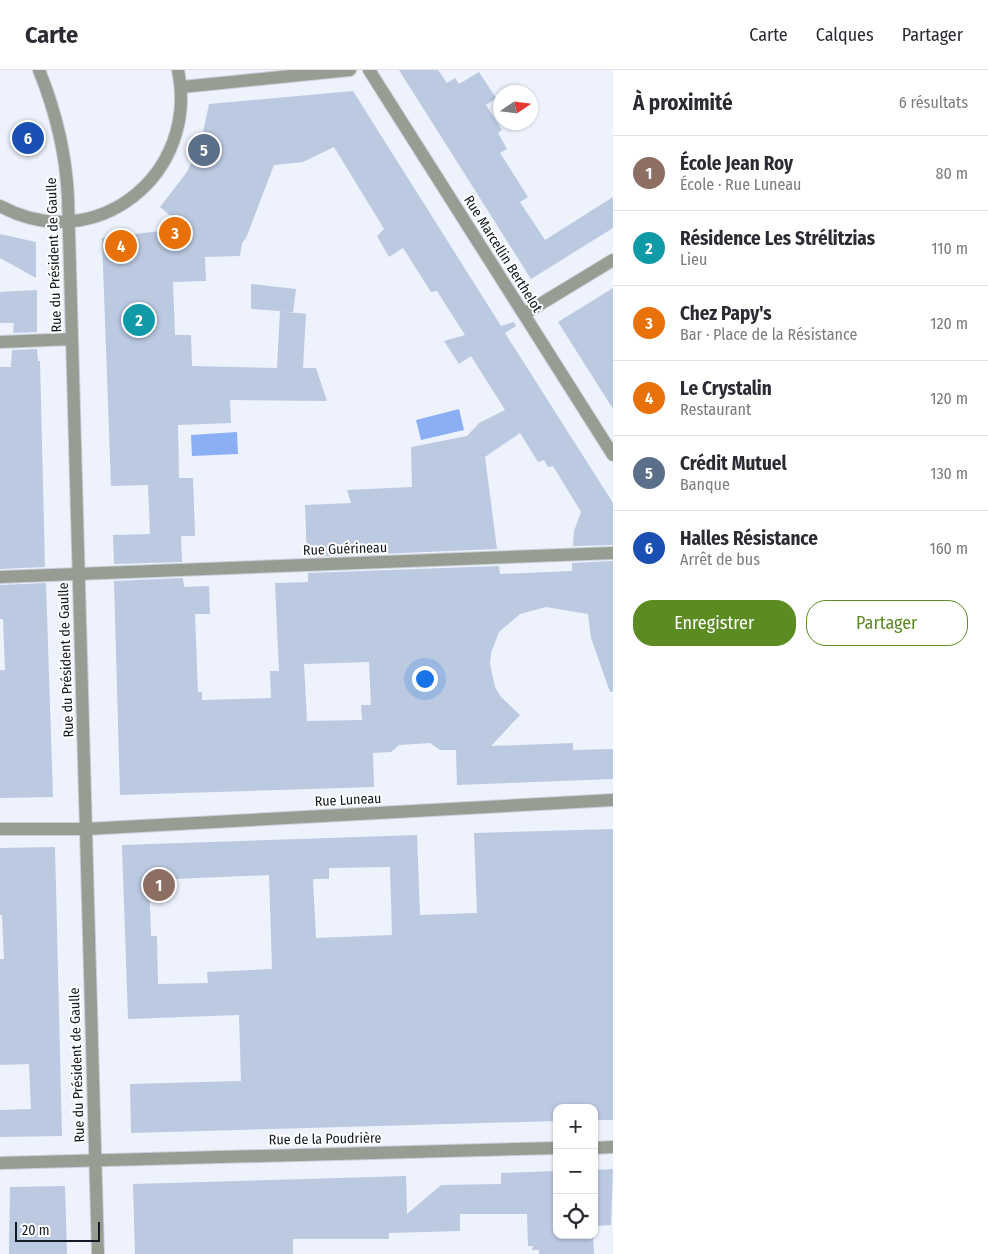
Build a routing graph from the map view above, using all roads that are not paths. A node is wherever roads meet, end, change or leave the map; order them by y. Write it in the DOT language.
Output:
graph roads {
  1 [pos="39,70"];
  2 [pos="178,70"];
  3 [pos="350,70"];
  4 [pos="368,70"];
  5 [pos="182,87"];
  6 [pos="0,206"];
  7 [pos="68,222"];
  8 [pos="613,260"];
  9 [pos="524,314"];
  10 [pos="72,339"];
  11 [pos="0,342"];
  12 [pos="613,455"];
  13 [pos="613,553"];
  14 [pos="78,575"];
  15 [pos="0,577"];
  16 [pos="613,800"];
  17 [pos="86,829"];
  18 [pos="0,830"];
  19 [pos="613,1147"];
  20 [pos="553,1148"];
  21 [pos="598,1148"];
  22 [pos="95,1159"];
  23 [pos="0,1163"];
  24 [pos="98,1254"];
  1 -- 7 [label="street, Rue du Président de Gaulle"];
  2 -- 5 [label="street"];
  3 -- 5 [label="street"];
  4 -- 9 [label="street, Rue Marcellin Berthelot"];
  5 -- 7 [label="street"];
  6 -- 7 [label="street"];
  7 -- 10 [label="street, Rue du Président de Gaulle"];
  8 -- 9 [label="street"];
  9 -- 12 [label="street, Rue Marcellin Berthelot"];
  10 -- 11 [label="street"];
  10 -- 14 [label="street, Rue du Président de Gaulle"];
  13 -- 14 [label="street, Rue Guérineau"];
  14 -- 15 [label="street, Rue Guérineau"];
  14 -- 17 [label="street, Rue du Président de Gaulle"];
  16 -- 17 [label="street, Rue Luneau"];
  17 -- 18 [label="street, Rue Luneau"];
  17 -- 22 [label="street, Rue du Président de Gaulle"];
  19 -- 21 [label="street"];
  20 -- 22 [label="street, Rue de la Poudrière"];
  22 -- 23 [label="street, Rue de la Poudrière"];
  22 -- 24 [label="street, Rue du Président de Gaulle"];
}
